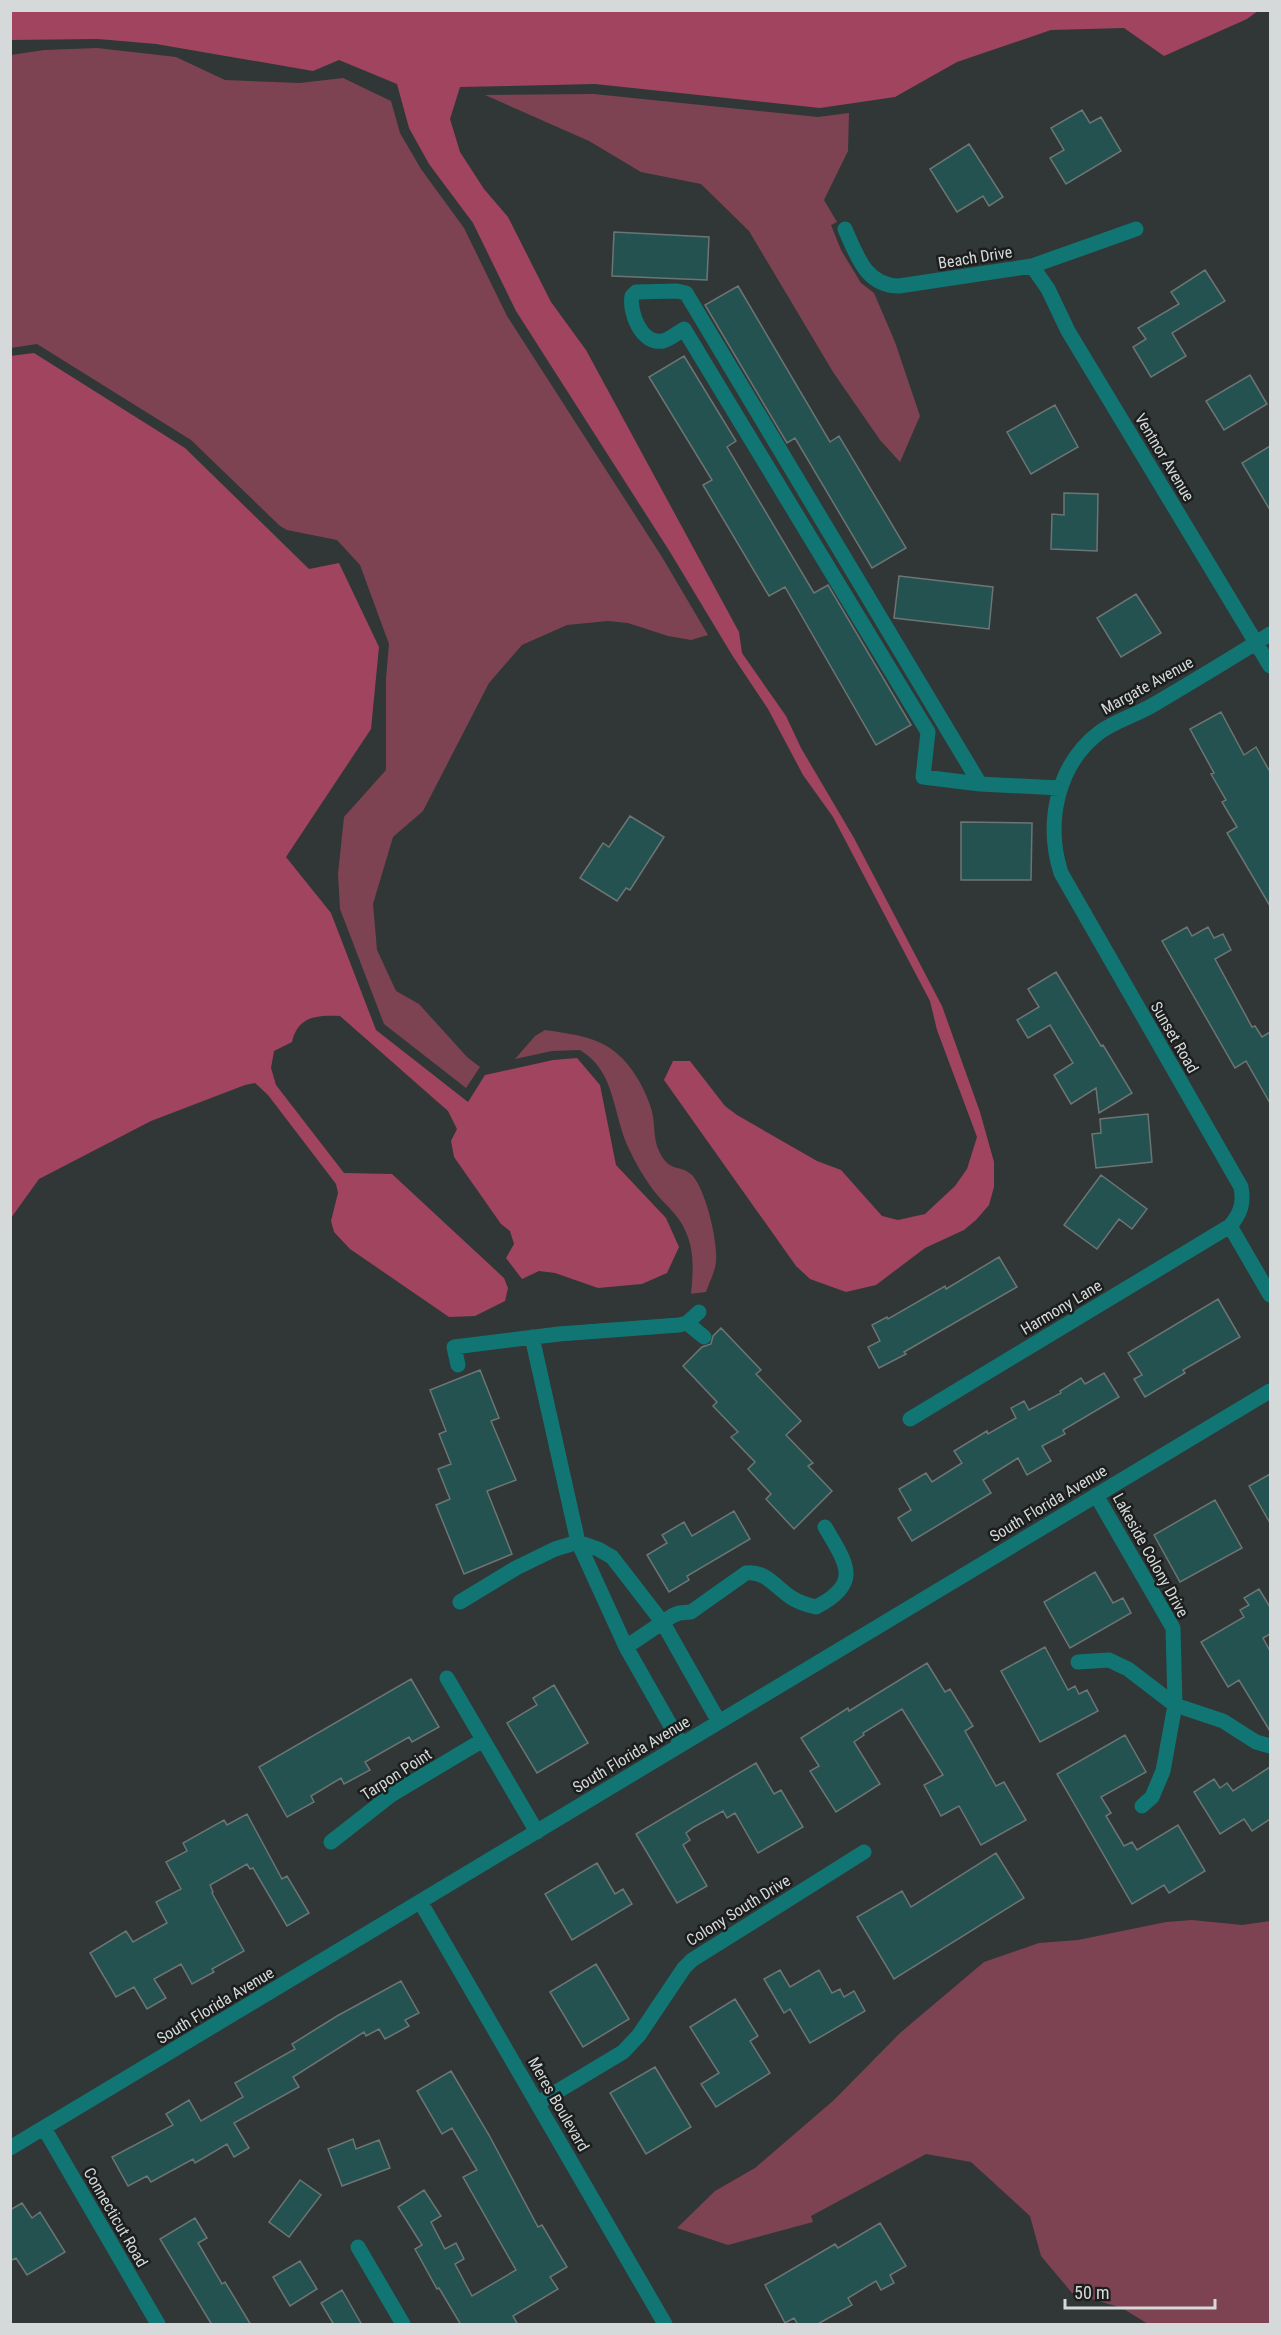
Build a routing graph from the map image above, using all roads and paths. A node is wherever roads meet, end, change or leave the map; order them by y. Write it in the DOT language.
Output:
graph roads {
  1 [pos="845,229"];
  2 [pos="1137,229"];
  3 [pos="1032,266"];
  4 [pos="1264,638"];
  5 [pos="1270,666"];
  6 [pos="980,784"];
  7 [pos="1060,788"];
  8 [pos="1230,1226"];
  9 [pos="1270,1295"];
  10 [pos="699,1312"];
  11 [pos="687,1323"];
  12 [pos="532,1337"];
  13 [pos="704,1337"];
  14 [pos="458,1365"];
  15 [pos="1270,1391"];
  16 [pos="909,1419"];
  17 [pos="1096,1495"];
  18 [pos="825,1527"];
  19 [pos="578,1542"];
  20 [pos="460,1602"];
  21 [pos="663,1623"];
  22 [pos="626,1647"];
  23 [pos="1078,1662"];
  24 [pos="447,1678"];
  25 [pos="1175,1705"];
  26 [pos="719,1722"];
  27 [pos="483,1740"];
  28 [pos="681,1744"];
  29 [pos="1270,1746"];
  30 [pos="1142,1806"];
  31 [pos="537,1832"];
  32 [pos="331,1842"];
  33 [pos="864,1852"];
  34 [pos="421,1903"];
  35 [pos="538,2103"];
  36 [pos="44,2128"];
  37 [pos="10,2148"];
  38 [pos="358,2247"];
  39 [pos="158,2325"];
  40 [pos="403,2325"];
  41 [pos="665,2325"];
  1 -- 3 [label="street, Beach Drive"];
  2 -- 3 [label="street, Beach Drive"];
  3 -- 4 [label="street, Ventnor Avenue"];
  4 -- 5 [label="street, Ventnor Avenue"];
  4 -- 7 [label="street, Margate Avenue"];
  6 -- 6 [label="street"];
  6 -- 7 [label="street"];
  7 -- 8 [label="street, Sunset Road"];
  8 -- 9 [label="street"];
  8 -- 16 [label="street, Harmony Lane"];
  10 -- 11 [label="street"];
  11 -- 12 [label="street"];
  11 -- 13 [label="street"];
  12 -- 14 [label="street"];
  12 -- 19 [label="street"];
  15 -- 17 [label="street, South Florida Avenue"];
  17 -- 25 [label="street, Lakeside Colony Drive"];
  17 -- 26 [label="street, South Florida Avenue"];
  18 -- 21 [label="street"];
  19 -- 20 [label="street"];
  19 -- 21 [label="street"];
  19 -- 22 [label="street"];
  21 -- 22 [label="street"];
  21 -- 26 [label="street"];
  22 -- 28 [label="street"];
  23 -- 25 [label="street"];
  24 -- 27 [label="street"];
  25 -- 29 [label="street"];
  25 -- 30 [label="street, Lakeside Colony Drive"];
  26 -- 28 [label="street, South Florida Avenue"];
  27 -- 31 [label="street"];
  27 -- 32 [label="street, Tarpon Point"];
  28 -- 31 [label="street, South Florida Avenue"];
  31 -- 34 [label="street, South Florida Avenue"];
  33 -- 35 [label="street, Colony South Drive"];
  34 -- 35 [label="street, Meres Boulevard"];
  34 -- 36 [label="street, South Florida Avenue"];
  35 -- 41 [label="street, Meres Boulevard"];
  36 -- 37 [label="street, South Florida Avenue"];
  36 -- 39 [label="street, Connecticut Road"];
  38 -- 40 [label="street"];
}
